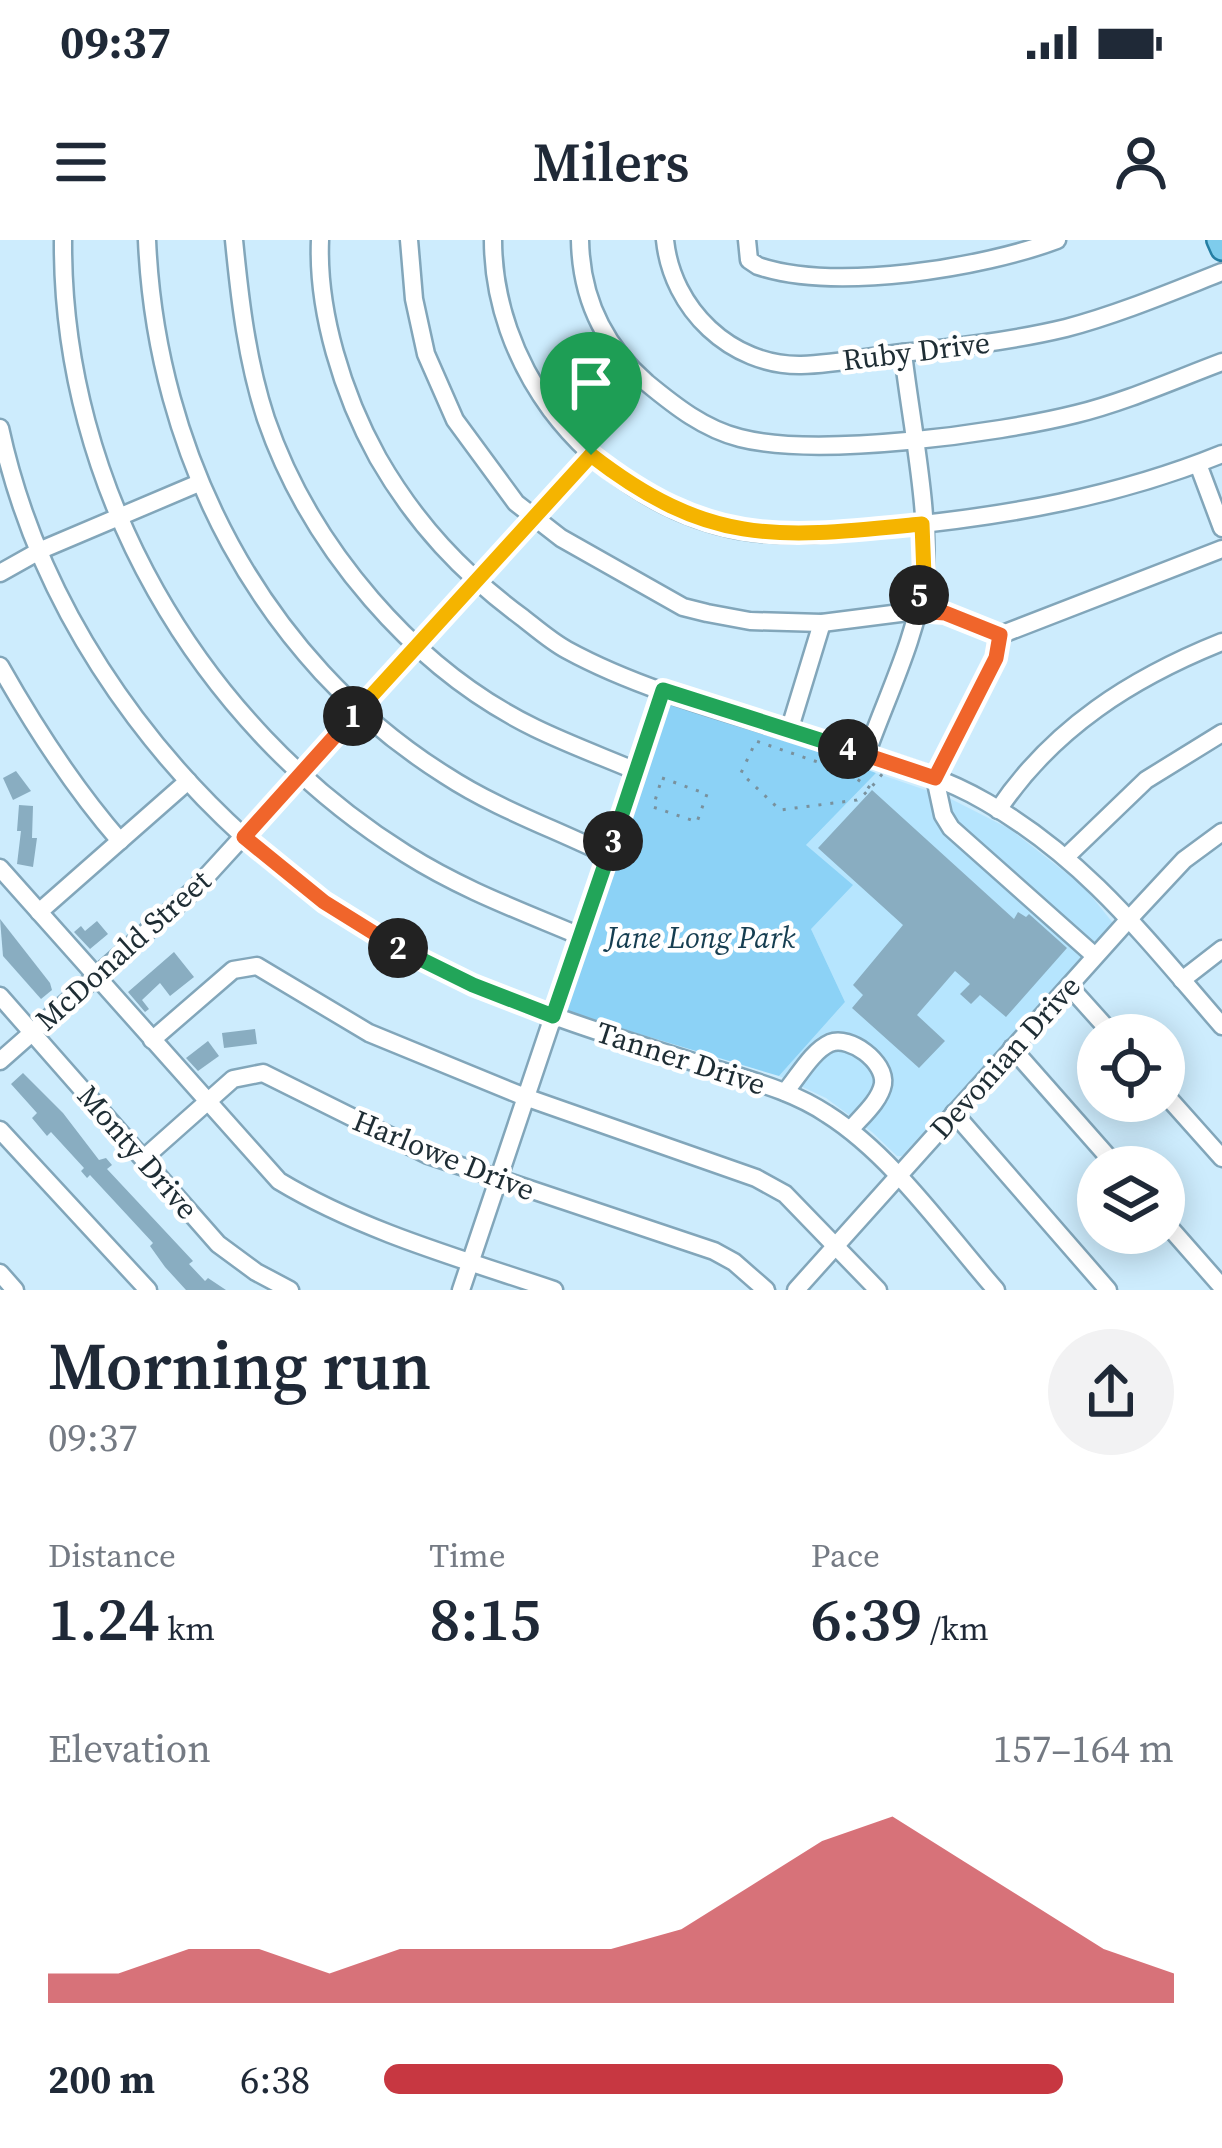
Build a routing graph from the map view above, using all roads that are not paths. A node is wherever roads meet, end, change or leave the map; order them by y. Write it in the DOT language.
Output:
graph roads {
  1 [pos="63,240"];
  2 [pos="146,240"];
  3 [pos="234,240"];
  4 [pos="320,240"];
  5 [pos="410,240"];
  6 [pos="493,240"];
  7 [pos="580,240"];
  8 [pos="665,240"];
  9 [pos="747,240"];
  10 [pos="1058,240"];
  11 [pos="1219,240"];
  12 [pos="1222,249"];
  13 [pos="1222,272"];
  14 [pos="903,353"];
  15 [pos="1222,362"];
  16 [pos="0,428"];
  17 [pos="913,437"];
  18 [pos="1222,454"];
  19 [pos="591,455"];
  20 [pos="1198,464"];
  21 [pos="199,483"];
  22 [pos="118,518"];
  23 [pos="532,519"];
  24 [pos="922,524"];
  25 [pos="1222,528"];
  26 [pos="1222,549"];
  27 [pos="40,550"];
  28 [pos="0,573"];
  29 [pos="475,583"];
  30 [pos="916,611"];
  31 [pos="822,623"];
  32 [pos="1000,635"];
  33 [pos="1222,642"];
  34 [pos="418,646"];
  35 [pos="0,666"];
  36 [pos="663,690"];
  37 [pos="360,710"];
  38 [pos="789,731"];
  39 [pos="1222,734"];
  40 [pos="866,755"];
  41 [pos="636,772"];
  42 [pos="301,774"];
  43 [pos="935,778"];
  44 [pos="188,781"];
  45 [pos="998,810"];
  46 [pos="1222,832"];
  47 [pos="244,837"];
  48 [pos="119,841"];
  49 [pos="608,855"];
  50 [pos="1067,856"];
  51 [pos="0,868"];
  52 [pos="39,912"];
  53 [pos="1130,919"];
  54 [pos="580,936"];
  55 [pos="1222,949"];
  56 [pos="1095,956"];
  57 [pos="96,977"];
  58 [pos="1182,980"];
  59 [pos="1069,986"];
  60 [pos="0,996"];
  61 [pos="1094,1014"];
  62 [pos="553,1016"];
  63 [pos="1222,1026"];
  64 [pos="32,1032"];
  65 [pos="152,1040"];
  66 [pos="1012,1048"];
  67 [pos="0,1061"];
  68 [pos="785,1093"];
  69 [pos="525,1097"];
  70 [pos="207,1102"];
  71 [pos="954,1113"];
  72 [pos="1185,1117"];
  73 [pos="0,1130"];
  74 [pos="850,1130"];
  75 [pos="1098,1146"];
  76 [pos="144,1158"];
  77 [pos="1222,1158"];
  78 [pos="896,1177"];
  79 [pos="497,1180"];
  80 [pos="837,1244"];
  81 [pos="1185,1245"];
  82 [pos="470,1262"];
  83 [pos="0,1273"];
  84 [pos="1222,1287"];
  85 [pos="15,1290"];
  86 [pos="148,1290"];
  87 [pos="290,1290"];
  88 [pos="461,1290"];
  89 [pos="554,1290"];
  90 [pos="766,1290"];
  91 [pos="796,1290"];
  92 [pos="878,1290"];
  93 [pos="996,1290"];
  94 [pos="1108,1290"];
  1 -- 22 [label="street"];
  2 -- 21 [label="street"];
  3 -- 34 [label="street"];
  4 -- 29 [label="street"];
  5 -- 23 [label="street"];
  6 -- 19 [label="street"];
  7 -- 17 [label="street"];
  8 -- 14 [label="street, Ruby Drive"];
  9 -- 10 [label="street"];
  11 -- 12 [label="main road"];
  13 -- 14 [label="street, Ruby Drive"];
  14 -- 17 [label="street"];
  15 -- 17 [label="street"];
  16 -- 27 [label="street, Tanner Drive"];
  17 -- 24 [label="street"];
  18 -- 20 [label="street"];
  19 -- 23 [label="street, McDonald Street"];
  19 -- 24 [label="street"];
  20 -- 24 [label="street"];
  20 -- 25 [label="street"];
  21 -- 22 [label="street"];
  21 -- 37 [label="street"];
  22 -- 27 [label="street"];
  22 -- 42 [label="street"];
  23 -- 29 [label="street, McDonald Street"];
  23 -- 31 [label="street"];
  24 -- 30 [label="street"];
  26 -- 32 [label="street"];
  27 -- 28 [label="street"];
  27 -- 44 [label="street, Tanner Drive"];
  29 -- 34 [label="street, McDonald Street"];
  29 -- 36 [label="street"];
  30 -- 31 [label="street"];
  30 -- 32 [label="street"];
  30 -- 40 [label="street"];
  31 -- 38 [label="street"];
  32 -- 43 [label="street"];
  33 -- 45 [label="street"];
  34 -- 37 [label="street, McDonald Street"];
  34 -- 41 [label="street"];
  35 -- 48 [label="street"];
  36 -- 38 [label="street"];
  36 -- 41 [label="street"];
  37 -- 42 [label="street, McDonald Street"];
  37 -- 49 [label="street"];
  38 -- 40 [label="street"];
  39 -- 50 [label="street"];
  40 -- 43 [label="street"];
  41 -- 49 [label="street"];
  42 -- 47 [label="street, McDonald Street"];
  42 -- 54 [label="street"];
  43 -- 45 [label="street"];
  43 -- 56 [label="street"];
  44 -- 47 [label="street, Tanner Drive"];
  44 -- 48 [label="street"];
  45 -- 50 [label="street"];
  46 -- 53 [label="street, Devonian Drive"];
  47 -- 57 [label="street, McDonald Street"];
  47 -- 62 [label="street, Tanner Drive"];
  48 -- 52 [label="street"];
  49 -- 54 [label="street"];
  50 -- 53 [label="street"];
  51 -- 52 [label="street"];
  52 -- 57 [label="street"];
  53 -- 56 [label="street, Devonian Drive"];
  53 -- 58 [label="street"];
  54 -- 62 [label="street"];
  55 -- 58 [label="street"];
  56 -- 59 [label="street, Devonian Drive"];
  57 -- 64 [label="street, McDonald Street"];
  57 -- 65 [label="street"];
  58 -- 63 [label="street"];
  59 -- 61 [label="street"];
  59 -- 66 [label="street, Devonian Drive"];
  60 -- 64 [label="street, Monty Drive"];
  62 -- 68 [label="street, Tanner Drive"];
  62 -- 69 [label="street"];
  64 -- 67 [label="street, McDonald Street"];
  64 -- 76 [label="street, Monty Drive"];
  65 -- 69 [label="street"];
  65 -- 70 [label="street"];
  66 -- 71 [label="street, Devonian Drive"];
  66 -- 75 [label="street"];
  68 -- 74 [label="street, Tanner Drive"];
  68 -- 74 [label="street"];
  69 -- 79 [label="street"];
  69 -- 80 [label="street"];
  70 -- 76 [label="street, Harlowe Drive"];
  70 -- 79 [label="street, Harlowe Drive"];
  70 -- 82 [label="street"];
  71 -- 78 [label="street, Devonian Drive"];
  71 -- 94 [label="street"];
  72 -- 77 [label="street"];
  73 -- 86 [label="street"];
  74 -- 78 [label="street, Tanner Drive"];
  76 -- 87 [label="street, Monty Drive"];
  78 -- 80 [label="street, Devonian Drive"];
  78 -- 93 [label="street, Tanner Drive"];
  79 -- 82 [label="street"];
  79 -- 90 [label="street, Harlowe Drive"];
  80 -- 91 [label="street, Devonian Drive"];
  80 -- 92 [label="street"];
  81 -- 84 [label="street"];
  82 -- 88 [label="street"];
  82 -- 89 [label="street"];
  83 -- 85 [label="street"];
}
